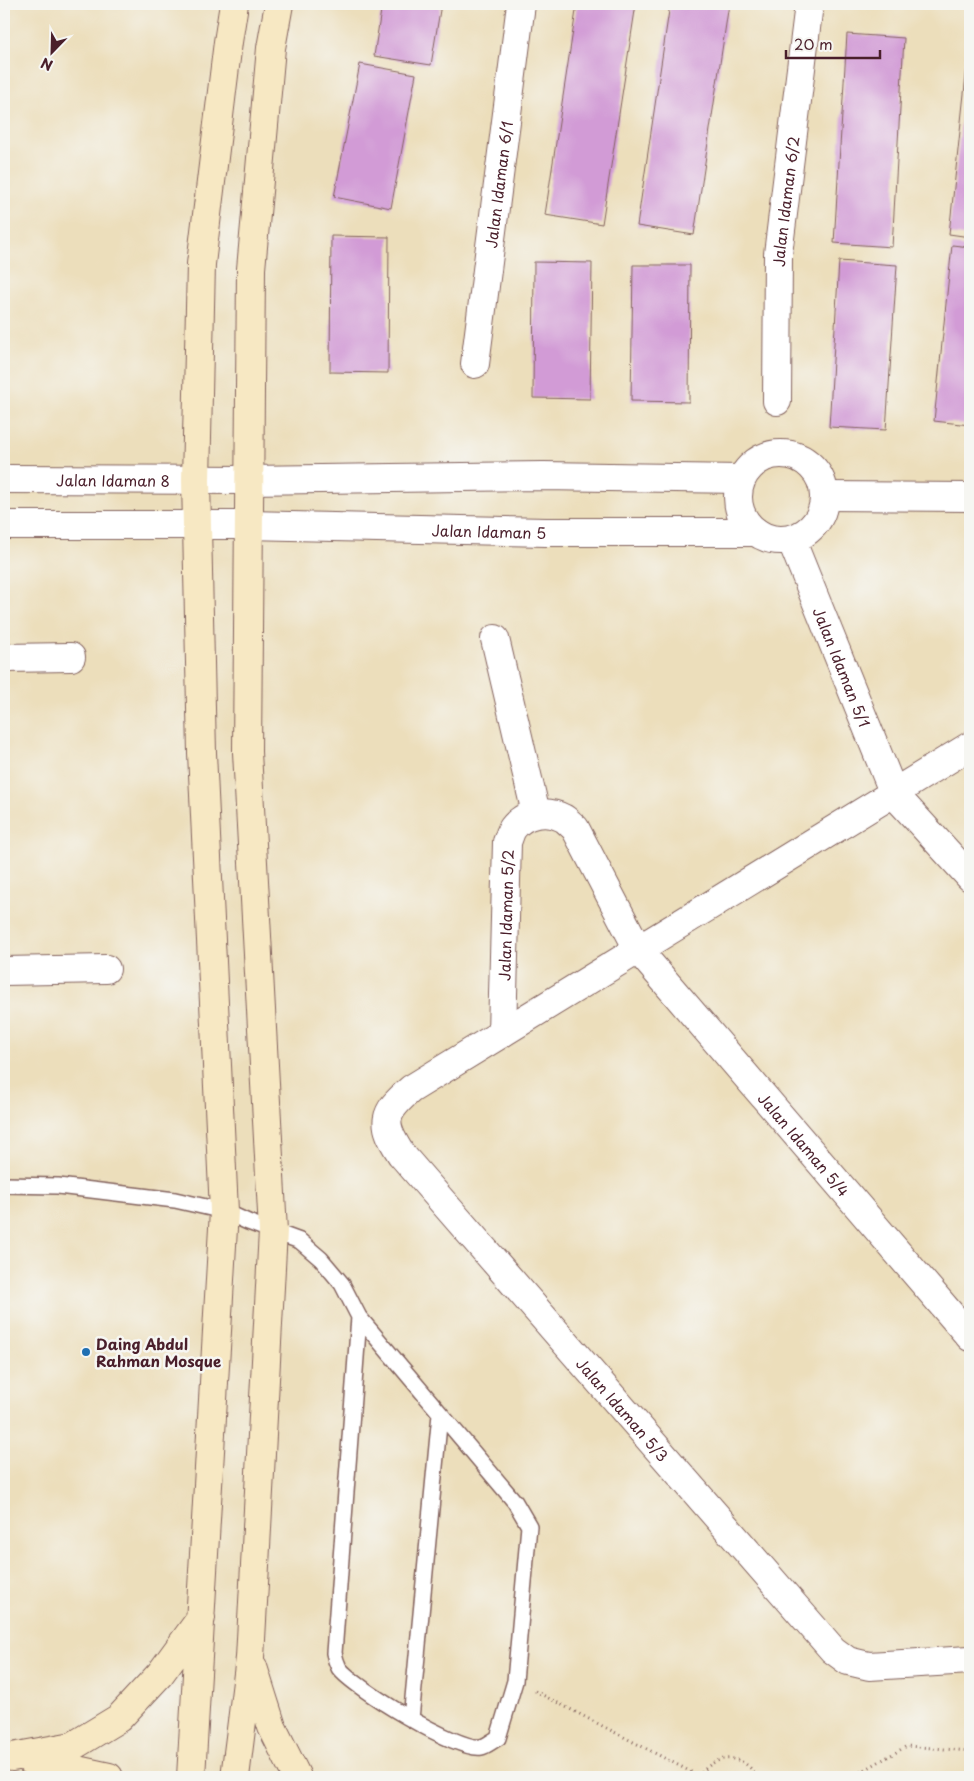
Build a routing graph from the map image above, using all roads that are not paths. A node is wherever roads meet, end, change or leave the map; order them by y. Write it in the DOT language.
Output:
graph roads {
  1 [pos="234,4"];
  2 [pos="279,4"];
  3 [pos="522,4"];
  4 [pos="809,4"];
  5 [pos="476,364"];
  6 [pos="777,401"];
  7 [pos="741,479"];
  8 [pos="4,480"];
  9 [pos="222,480"];
  10 [pos="825,496"];
  11 [pos="970,497"];
  12 [pos="4,525"];
  13 [pos="222,525"];
  14 [pos="756,532"];
  15 [pos="791,539"];
  16 [pos="494,639"];
  17 [pos="71,657"];
  18 [pos="4,658"];
  19 [pos="970,746"];
  20 [pos="894,794"];
  21 [pos="536,813"];
  22 [pos="970,877"];
  23 [pos="639,951"];
  24 [pos="106,969"];
  25 [pos="4,971"];
  26 [pos="502,1033"];
  27 [pos="4,1185"];
  28 [pos="224,1211"];
  29 [pos="273,1231"];
  30 [pos="359,1318"];
  31 [pos="970,1337"];
  32 [pos="440,1414"];
  33 [pos="201,1618"];
  34 [pos="250,1658"];
  35 [pos="970,1660"];
  36 [pos="411,1719"];
  37 [pos="8,1756"];
  38 [pos="109,1777"];
  39 [pos="191,1777"];
  40 [pos="235,1777"];
  41 [pos="297,1777"];
  1 -- 9 [label="main road"];
  2 -- 9 [label="main road"];
  3 -- 5 [label="street, Jalan Idaman 6/1"];
  4 -- 6 [label="street, Jalan Idaman 6/2"];
  7 -- 9 [label="street"];
  7 -- 10 [label="street"];
  7 -- 14 [label="street"];
  8 -- 9 [label="street, Jalan Idaman 8"];
  9 -- 13 [label="main road"];
  9 -- 13 [label="main road"];
  10 -- 11 [label="street"];
  10 -- 15 [label="street"];
  12 -- 13 [label="street"];
  13 -- 14 [label="street, Jalan Idaman 5"];
  13 -- 28 [label="main road"];
  13 -- 29 [label="main road"];
  14 -- 15 [label="street"];
  15 -- 20 [label="street, Jalan Idaman 5/1"];
  16 -- 21 [label="street"];
  17 -- 18 [label="street"];
  19 -- 20 [label="street, Jalan Idaman 5/3"];
  20 -- 22 [label="street"];
  20 -- 23 [label="street, Jalan Idaman 5/3"];
  21 -- 23 [label="street"];
  21 -- 26 [label="street, Jalan Idaman 5/2"];
  23 -- 26 [label="street, Jalan Idaman 5/3"];
  23 -- 31 [label="street, Jalan Idaman 5/4"];
  24 -- 25 [label="street"];
  26 -- 35 [label="street, Jalan Idaman 5/3"];
  27 -- 28 [label="lane"];
  28 -- 29 [label="lane"];
  28 -- 33 [label="main road"];
  29 -- 30 [label="lane"];
  29 -- 34 [label="main road"];
  30 -- 32 [label="lane"];
  30 -- 36 [label="lane"];
  32 -- 36 [label="lane"];
  32 -- 36 [label="lane"];
  33 -- 37 [label="main road"];
  33 -- 39 [label="main road"];
  34 -- 40 [label="main road"];
  34 -- 41 [label="main road"];
  37 -- 38 [label="main road"];
}
